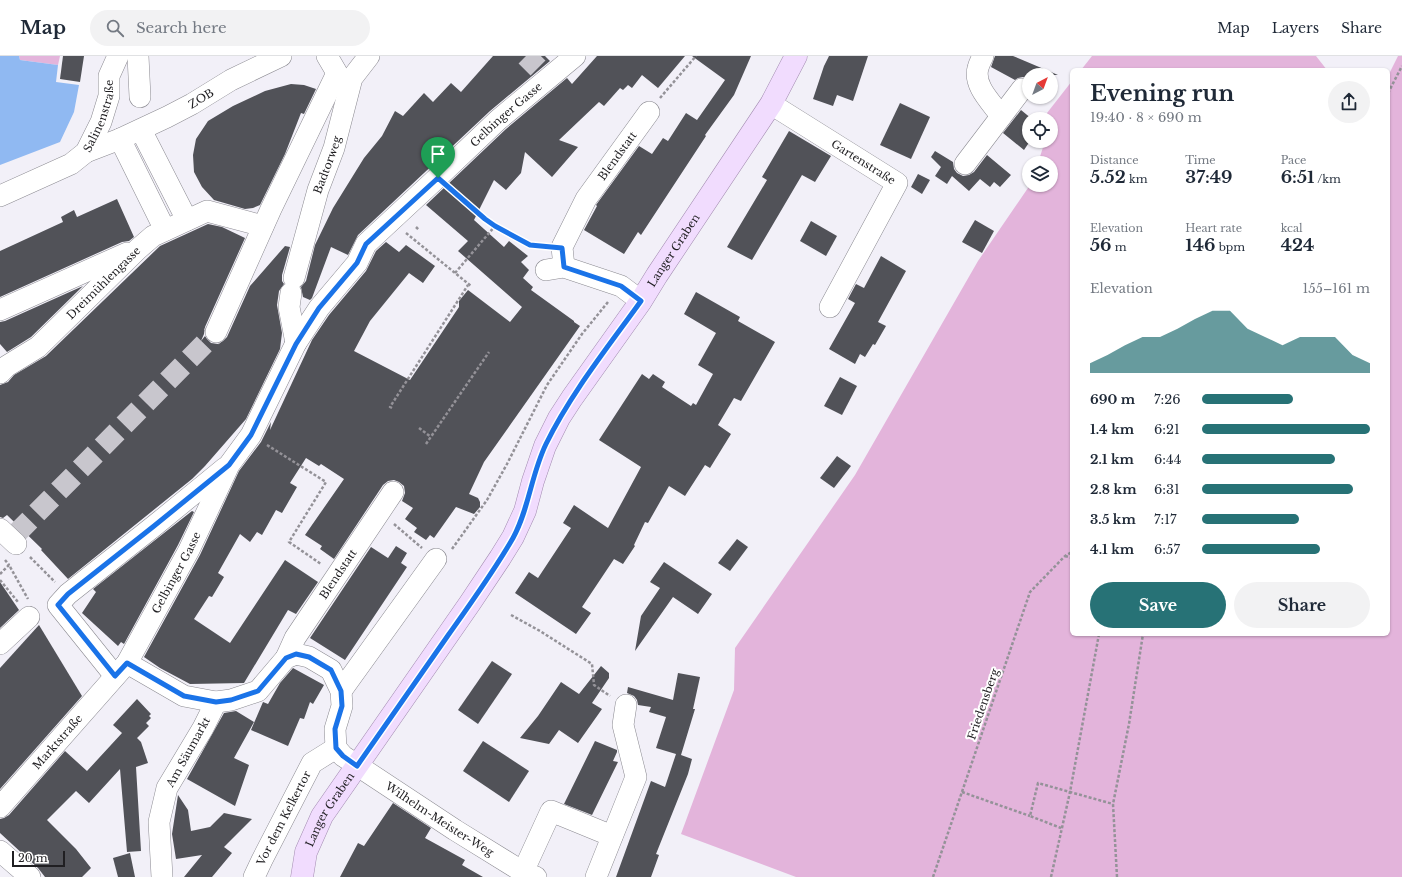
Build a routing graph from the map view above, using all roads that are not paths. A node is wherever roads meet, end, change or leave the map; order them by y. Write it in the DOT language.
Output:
graph roads {
  1 [pos="118,56"];
  2 [pos="138,56"];
  3 [pos="147,56"];
  4 [pos="281,56"];
  5 [pos="369,56"];
  6 [pos="575,56"];
  7 [pos="796,56"];
  8 [pos="981,62"];
  9 [pos="339,69"];
  10 [pos="1022,89"];
  11 [pos="771,104"];
  12 [pos="648,112"];
  13 [pos="1001,116"];
  14 [pos="141,130"];
  15 [pos="120,139"];
  16 [pos="86,152"];
  17 [pos="965,164"];
  18 [pos="0,196"];
  19 [pos="187,220"];
  20 [pos="263,226"];
  21 [pos="165,230"];
  22 [pos="138,248"];
  23 [pos="641,301"];
  24 [pos="830,307"];
  25 [pos="0,310"];
  26 [pos="216,332"];
  27 [pos="296,344"];
  28 [pos="2,366"];
  29 [pos="229,465"];
  30 [pos="393,492"];
  31 [pos="0,529"];
  32 [pos="16,544"];
  33 [pos="436,559"];
  34 [pos="63,600"];
  35 [pos="29,609"];
  36 [pos="0,644"];
  37 [pos="286,658"];
  38 [pos="121,670"];
  39 [pos="341,691"];
  40 [pos="216,702"];
  41 [pos="626,705"];
  42 [pos="336,748"];
  43 [pos="357,766"];
  44 [pos="0,807"];
  45 [pos="612,836"];
  46 [pos="0,850"];
  47 [pos="529,874"];
  48 [pos="30,877"];
  49 [pos="162,877"];
  50 [pos="254,877"];
  51 [pos="302,877"];
  52 [pos="596,877"];
  1 -- 16 [label="street, Salinenstraße"];
  2 -- 3 [label="street"];
  4 -- 14 [label="street, ZOB"];
  5 -- 9 [label="street, Badtorweg"];
  6 -- 27 [label="street, Gelbinger Gasse"];
  7 -- 11 [label="main road, Langer Graben"];
  8 -- 13 [label="street"];
  9 -- 20 [label="street"];
  9 -- 27 [label="street, Badtorweg"];
  10 -- 13 [label="street"];
  11 -- 23 [label="main road, Langer Graben"];
  11 -- 24 [label="street, Gartenstraße"];
  12 -- 23 [label="street, Blendstatt"];
  13 -- 17 [label="street"];
  14 -- 15 [label="street, ZOB"];
  14 -- 19 [label="street"];
  15 -- 16 [label="street, ZOB"];
  15 -- 21 [label="street"];
  16 -- 18 [label="street, Salinenstraße"];
  19 -- 20 [label="street"];
  19 -- 21 [label="street"];
  20 -- 26 [label="street"];
  21 -- 22 [label="street"];
  22 -- 25 [label="street, Dreimühlengasse"];
  22 -- 28 [label="street, Dreimühlengasse"];
  23 -- 43 [label="main road, Langer Graben"];
  27 -- 29 [label="street, Gelbinger Gasse"];
  29 -- 34 [label="street, Gelbinger Gasse"];
  29 -- 38 [label="street, Gelbinger Gasse"];
  30 -- 37 [label="street, Blendstatt"];
  31 -- 32 [label="street"];
  33 -- 39 [label="street"];
  34 -- 38 [label="street, Am Säumarkt"];
  35 -- 36 [label="street"];
  37 -- 39 [label="street"];
  37 -- 40 [label="street, Blendstatt"];
  38 -- 40 [label="street, Am Säumarkt"];
  38 -- 44 [label="street, Marktstraße"];
  39 -- 42 [label="street"];
  40 -- 49 [label="street, Am Säumarkt"];
  41 -- 45 [label="street"];
  42 -- 43 [label="street"];
  42 -- 50 [label="street, Vor dem Kelkertor"];
  43 -- 47 [label="street, Wilhelm-Meister-Weg"];
  43 -- 51 [label="main road, Langer Graben"];
  45 -- 47 [label="street, Wilhelm-Meister-Weg"];
  45 -- 52 [label="street"];
  46 -- 48 [label="street"];
}
